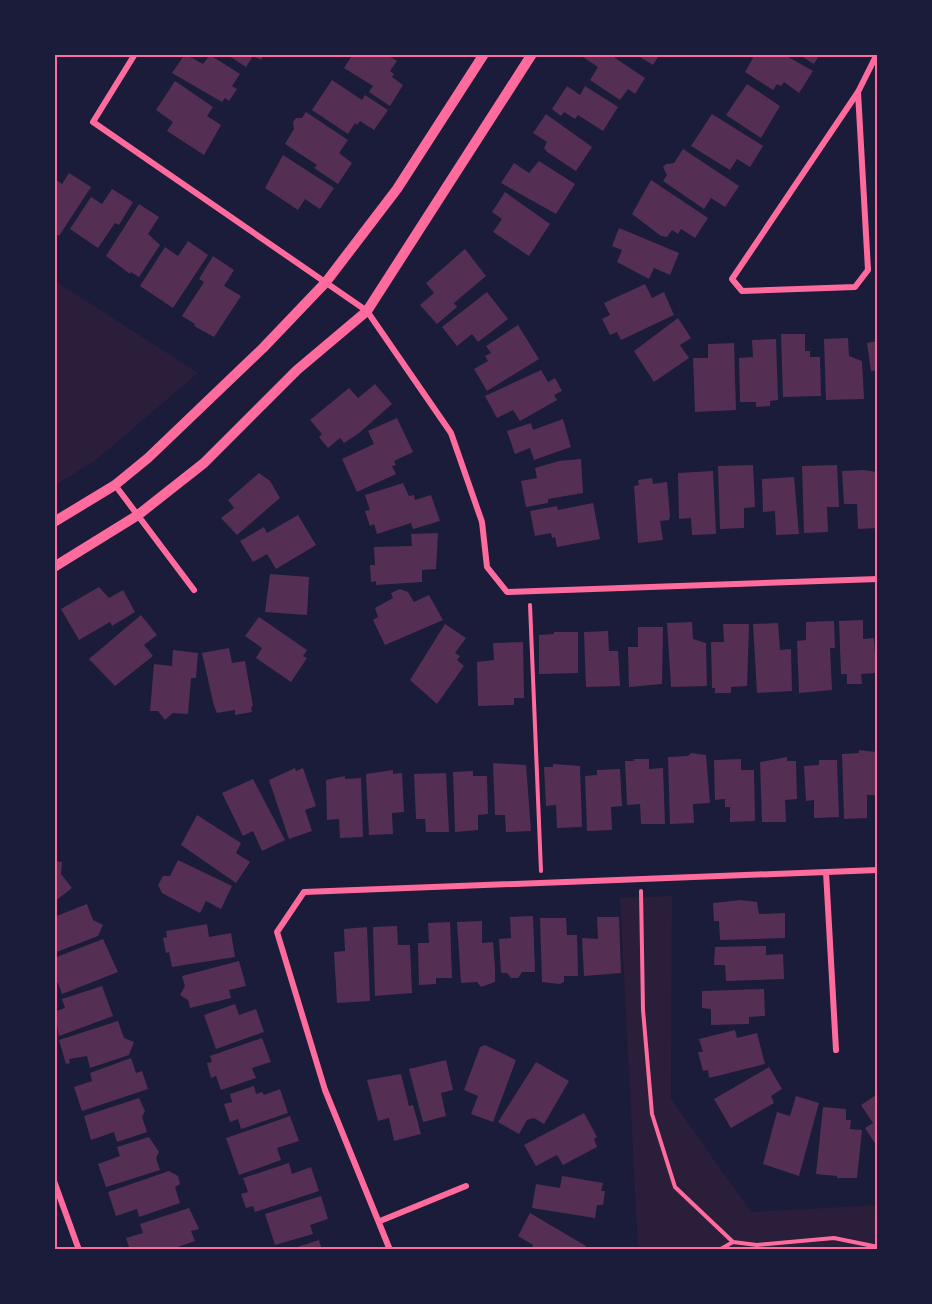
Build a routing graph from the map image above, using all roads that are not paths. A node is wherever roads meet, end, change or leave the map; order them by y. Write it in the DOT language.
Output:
graph roads {
  1 [pos="135,54"];
  2 [pos="484,54"];
  3 [pos="532,54"];
  4 [pos="878,54"];
  5 [pos="858,92"];
  6 [pos="326,282"];
  7 [pos="367,311"];
  8 [pos="114,485"];
  9 [pos="138,515"];
  10 [pos="54,522"];
  11 [pos="54,567"];
  12 [pos="878,579"];
  13 [pos="194,590"];
  14 [pos="878,870"];
  15 [pos="826,872"];
  16 [pos="836,1050"];
  17 [pos="54,1181"];
  18 [pos="466,1186"];
  19 [pos="58,1206"];
  20 [pos="380,1221"];
  21 [pos="79,1250"];
  22 [pos="390,1250"];
  1 -- 6 [label="street"];
  2 -- 6 [label="street"];
  3 -- 7 [label="street"];
  4 -- 5 [label="street"];
  5 -- 5 [label="street"];
  6 -- 7 [label="street"];
  6 -- 8 [label="street"];
  7 -- 9 [label="street"];
  7 -- 12 [label="street"];
  8 -- 9 [label="street"];
  8 -- 10 [label="street"];
  9 -- 11 [label="street"];
  9 -- 13 [label="street"];
  14 -- 15 [label="street"];
  15 -- 16 [label="street"];
  15 -- 20 [label="street"];
  17 -- 19 [label="street"];
  18 -- 20 [label="street"];
  19 -- 21 [label="street"];
  20 -- 22 [label="street"];
}
